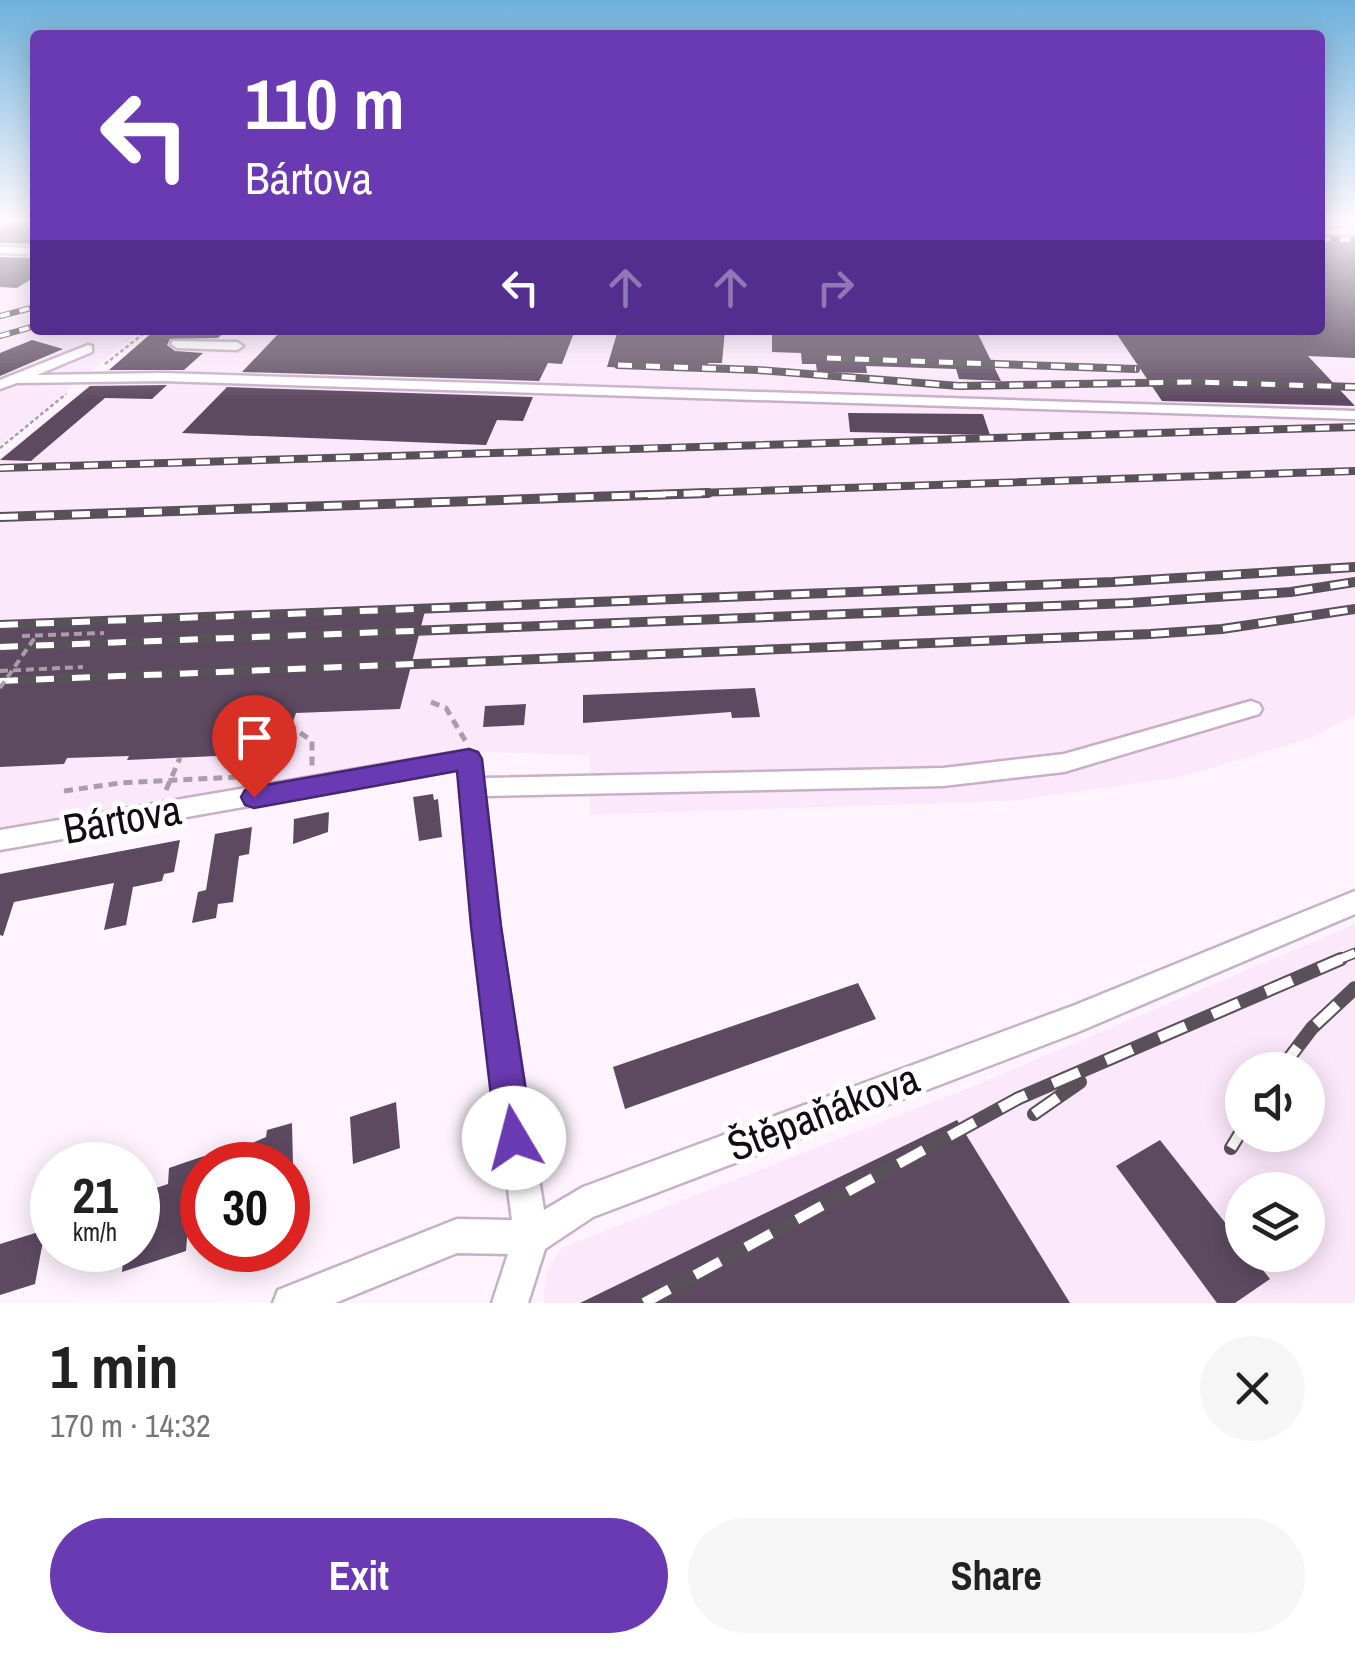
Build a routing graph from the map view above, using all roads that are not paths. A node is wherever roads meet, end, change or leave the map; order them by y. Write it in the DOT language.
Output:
graph roads {
  1 [pos="176,344"];
  2 [pos="237,346"];
  3 [pos="88,349"];
  4 [pos="7,382"];
  5 [pos="1355,415"];
  6 [pos="1252,709"];
  7 [pos="470,787"];
  8 [pos="0,840"];
  9 [pos="1355,902"];
  10 [pos="531,1238"];
  11 [pos="291,1303"];
  12 [pos="510,1303"];
  1 -- 2 [label="street"];
  3 -- 4 [label="street"];
  4 -- 5 [label="street"];
  6 -- 7 [label="street"];
  7 -- 8 [label="street, Bártova"];
  7 -- 10 [label="street"];
  9 -- 10 [label="street, Štěpaňákova"];
  10 -- 11 [label="street"];
  10 -- 12 [label="street"];
}
